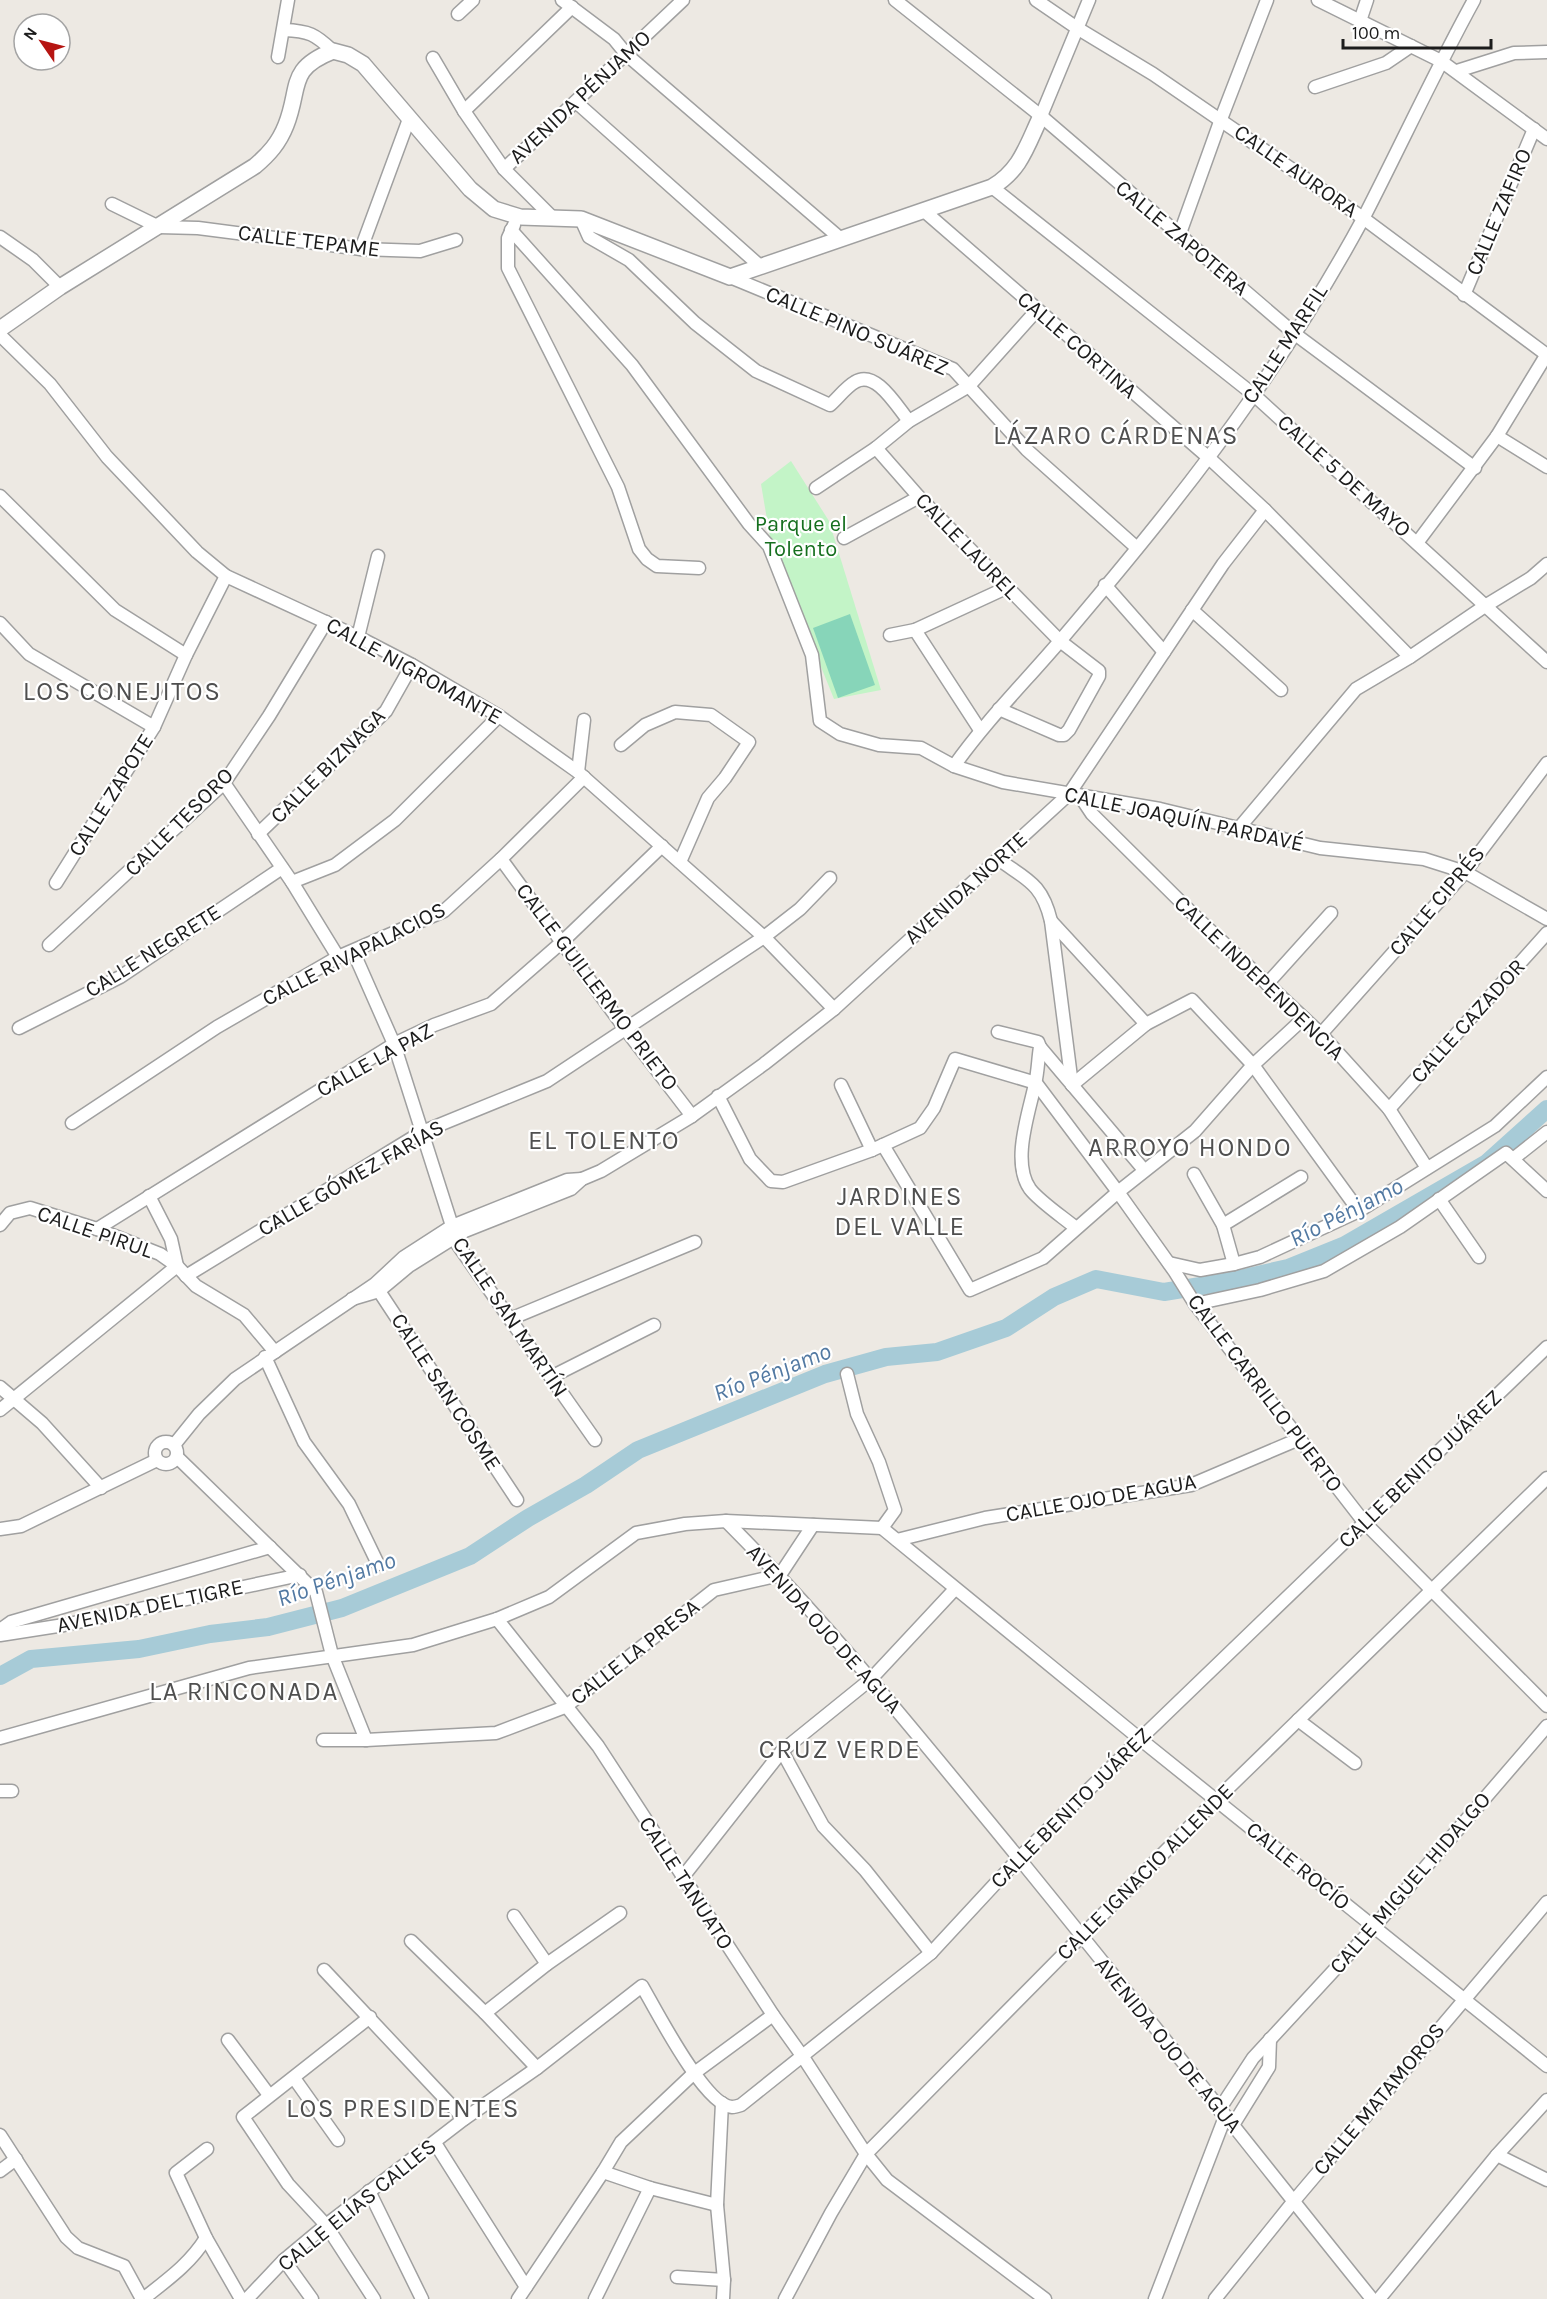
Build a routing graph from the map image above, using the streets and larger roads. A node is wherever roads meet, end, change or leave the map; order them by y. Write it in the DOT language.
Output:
graph roads {
  1 [pos="288,0"];
  2 [pos="473,0"];
  3 [pos="895,0"];
  4 [pos="1036,0"];
  5 [pos="1089,0"];
  6 [pos="1267,0"];
  7 [pos="1318,0"];
  8 [pos="1367,0"];
  9 [pos="1474,0"];
  10 [pos="677,2"];
  11 [pos="567,4"];
  12 [pos="458,14"];
  13 [pos="1360,21"];
  14 [pos="1077,28"];
  15 [pos="284,30"];
  16 [pos="1411,46"];
  17 [pos="333,51"];
  18 [pos="1547,52"];
  19 [pos="627,55"];
  20 [pos="279,57"];
  21 [pos="434,58"];
  22 [pos="1441,61"];
  23 [pos="1457,71"];
  24 [pos="1315,87"];
  25 [pos="576,102"];
  26 [pos="464,111"];
  27 [pos="1041,116"];
  28 [pos="409,119"];
  29 [pos="1221,119"];
  30 [pos="1534,129"];
  31 [pos="1547,139"];
  32 [pos="504,169"];
  33 [pos="992,187"];
  34 [pos="112,204"];
  35 [pos="923,210"];
  36 [pos="520,217"];
  37 [pos="553,218"];
  38 [pos="1363,218"];
  39 [pos="581,219"];
  40 [pos="159,227"];
  41 [pos="511,230"];
  42 [pos="1179,236"];
  43 [pos="0,237"];
  44 [pos="841,239"];
  45 [pos="456,240"];
  46 [pos="361,249"];
  47 [pos="760,266"];
  48 [pos="730,277"];
  49 [pos="60,287"];
  50 [pos="1464,296"];
  51 [pos="1037,310"];
  52 [pos="0,329"];
  53 [pos="1295,334"];
  54 [pos="0,335"];
  55 [pos="1547,355"];
  56 [pos="969,386"];
  57 [pos="1254,394"];
  58 [pos="909,421"];
  59 [pos="1497,436"];
  60 [pos="876,448"];
  61 [pos="1209,458"];
  62 [pos="1547,467"];
  63 [pos="1475,468"];
  64 [pos="816,488"];
  65 [pos="0,496"];
  66 [pos="920,497"];
  67 [pos="1265,510"];
  68 [pos="843,537"];
  69 [pos="1417,543"];
  70 [pos="1137,548"];
  71 [pos="378,556"];
  72 [pos="1547,564"];
  73 [pos="699,568"];
  74 [pos="226,576"];
  75 [pos="1105,585"];
  76 [pos="1006,588"];
  77 [pos="1485,606"];
  78 [pos="1192,610"];
  79 [pos="326,622"];
  80 [pos="0,623"];
  81 [pos="915,630"];
  82 [pos="890,635"];
  83 [pos="358,637"];
  84 [pos="1060,641"];
  85 [pos="1164,652"];
  86 [pos="186,655"];
  87 [pos="1410,657"];
  88 [pos="1547,662"];
  89 [pos="412,665"];
  90 [pos="1281,690"];
  91 [pos="999,709"];
  92 [pos="499,716"];
  93 [pos="584,720"];
  94 [pos="154,727"];
  95 [pos="980,730"];
  96 [pos="621,745"];
  97 [pos="1547,763"];
  98 [pos="954,766"];
  99 [pos="581,774"];
  100 [pos="224,783"];
  101 [pos="1075,795"];
  102 [pos="1239,828"];
  103 [pos="258,834"];
  104 [pos="662,846"];
  105 [pos="501,859"];
  106 [pos="998,859"];
  107 [pos="680,862"];
  108 [pos="282,868"];
  109 [pos="1465,872"];
  110 [pos="830,878"];
  111 [pos="292,882"];
  112 [pos="56,883"];
  113 [pos="1331,913"];
  114 [pos="1547,919"];
  115 [pos="1051,921"];
  116 [pos="1547,933"];
  117 [pos="764,937"];
  118 [pos="562,942"];
  119 [pos="49,945"];
  120 [pos="353,951"];
  121 [pos="338,957"];
  122 [pos="1267,984"];
  123 [pos="834,1009"];
  124 [pos="1304,1018"];
  125 [pos="1146,1024"];
  126 [pos="19,1028"];
  127 [pos="626,1030"];
  128 [pos="998,1032"];
  129 [pos="1322,1034"];
  130 [pos="394,1044"];
  131 [pos="1039,1044"];
  132 [pos="1253,1065"];
  133 [pos="1547,1077"];
  134 [pos="1036,1083"];
  135 [pos="841,1085"];
  136 [pos="1072,1085"];
  137 [pos="718,1096"];
  138 [pos="1389,1109"];
  139 [pos="692,1116"];
  140 [pos="72,1123"];
  141 [pos="422,1132"];
  142 [pos="1547,1132"];
  143 [pos="878,1147"];
  144 [pos="1510,1156"];
  145 [pos="1427,1168"];
  146 [pos="1144,1170"];
  147 [pos="1194,1174"];
  148 [pos="1301,1177"];
  149 [pos="1547,1191"];
  150 [pos="1118,1192"];
  151 [pos="149,1196"];
  152 [pos="1439,1199"];
  153 [pos="1359,1211"];
  154 [pos="0,1225"];
  155 [pos="1223,1226"];
  156 [pos="1076,1228"];
  157 [pos="97,1229"];
  158 [pos="452,1232"];
  159 [pos="695,1242"];
  160 [pos="1479,1257"];
  161 [pos="1234,1264"];
  162 [pos="177,1266"];
  163 [pos="1172,1268"];
  164 [pos="186,1276"];
  165 [pos="377,1288"];
  166 [pos="1195,1304"];
  167 [pos="510,1318"];
  168 [pos="654,1325"];
  169 [pos="1547,1347"];
  170 [pos="270,1355"];
  171 [pos="847,1374"];
  172 [pos="551,1377"];
  173 [pos="0,1388"];
  174 [pos="14,1398"];
  175 [pos="0,1410"];
  176 [pos="1299,1439"];
  177 [pos="595,1440"];
  178 [pos="175,1451"];
  179 [pos="157,1460"];
  180 [pos="1547,1478"];
  181 [pos="101,1488"];
  182 [pos="517,1500"];
  183 [pos="720,1522"];
  184 [pos="1364,1522"];
  185 [pos="813,1525"];
  186 [pos="882,1528"];
  187 [pos="0,1529"];
  188 [pos="897,1540"];
  189 [pos="270,1547"];
  190 [pos="378,1564"];
  191 [pos="300,1575"];
  192 [pos="780,1575"];
  193 [pos="955,1589"];
  194 [pos="1431,1589"];
  195 [pos="496,1619"];
  196 [pos="0,1630"];
  197 [pos="0,1635"];
  198 [pos="332,1655"];
  199 [pos="871,1679"];
  200 [pos="1547,1706"];
  201 [pos="565,1707"];
  202 [pos="1298,1720"];
  203 [pos="1547,1725"];
  204 [pos="0,1738"];
  205 [pos="1140,1739"];
  206 [pos="323,1740"];
  207 [pos="366,1740"];
  208 [pos="782,1751"];
  209 [pos="1354,1763"];
  210 [pos="1216,1800"];
  211 [pos="1019,1858"];
  212 [pos="682,1878"];
  213 [pos="1547,1902"];
  214 [pos="620,1913"];
  215 [pos="514,1916"];
  216 [pos="1374,1927"];
  217 [pos="1081,1936"];
  218 [pos="411,1941"];
  219 [pos="931,1953"];
  220 [pos="547,1964"];
  221 [pos="324,1970"];
  222 [pos="1463,1999"];
  223 [pos="485,2013"];
  224 [pos="773,2015"];
  225 [pos="370,2017"];
  226 [pos="1270,2039"];
  227 [pos="228,2040"];
  228 [pos="803,2056"];
  229 [pos="1547,2066"];
  230 [pos="537,2068"];
  231 [pos="693,2074"];
  232 [pos="294,2078"];
  233 [pos="269,2095"];
  234 [pos="1547,2100"];
  235 [pos="722,2103"];
  236 [pos="1226,2117"];
  237 [pos="464,2118"];
  238 [pos="0,2135"];
  239 [pos="338,2140"];
  240 [pos="435,2143"];
  241 [pos="207,2149"];
  242 [pos="866,2154"];
  243 [pos="1497,2155"];
  244 [pos="16,2158"];
  245 [pos="0,2171"];
  246 [pos="603,2172"];
  247 [pos="1547,2180"];
  248 [pos="650,2188"];
  249 [pos="369,2191"];
  250 [pos="1293,2202"];
  251 [pos="717,2205"];
  252 [pos="326,2225"];
  253 [pos="206,2238"];
  254 [pos="284,2260"];
  255 [pos="677,2277"];
  256 [pos="724,2280"];
  257 [pos="526,2287"];
  258 [pos="785,2298"];
  259 [pos="142,2299"];
  260 [pos="241,2299"];
  261 [pos="248,2299"];
  262 [pos="312,2299"];
  263 [pos="374,2299"];
  264 [pos="422,2299"];
  265 [pos="518,2299"];
  266 [pos="596,2299"];
  267 [pos="723,2299"];
  268 [pos="1045,2299"];
  269 [pos="1155,2299"];
  270 [pos="1215,2299"];
  271 [pos="1372,2299"];
  272 [pos="1379,2299"];
  1 -- 15 [label="street"];
  2 -- 12 [label="street"];
  3 -- 27 [label="street, CALLE ZAPOTERA"];
  4 -- 14 [label="street, CALLE AURORA"];
  5 -- 14 [label="street"];
  6 -- 29 [label="street"];
  7 -- 13 [label="street"];
  8 -- 13 [label="street"];
  9 -- 22 [label="street, CALLE MARFIL"];
  10 -- 19 [label="street, AVENIDA PÉNJAMO"];
  11 -- 19 [label="street"];
  11 -- 26 [label="street"];
  13 -- 16 [label="street"];
  14 -- 27 [label="street"];
  14 -- 29 [label="street, CALLE AURORA"];
  15 -- 17 [label="street"];
  15 -- 20 [label="street"];
  16 -- 22 [label="street"];
  16 -- 24 [label="street"];
  17 -- 28 [label="street, CALLE PINO SUÁREZ"];
  17 -- 40 [label="street"];
  18 -- 23 [label="street"];
  19 -- 25 [label="street, AVENIDA PÉNJAMO"];
  19 -- 44 [label="street"];
  21 -- 26 [label="street"];
  22 -- 23 [label="street"];
  22 -- 38 [label="street, CALLE MARFIL"];
  23 -- 30 [label="street"];
  25 -- 32 [label="street, AVENIDA PÉNJAMO"];
  25 -- 47 [label="street"];
  26 -- 32 [label="street"];
  27 -- 33 [label="street"];
  27 -- 42 [label="street, CALLE ZAPOTERA"];
  28 -- 36 [label="street, CALLE PINO SUÁREZ"];
  28 -- 46 [label="street"];
  29 -- 38 [label="street, CALLE AURORA"];
  29 -- 42 [label="street"];
  30 -- 31 [label="street"];
  30 -- 50 [label="street, CALLE ZAFIRO"];
  32 -- 37 [label="street"];
  33 -- 35 [label="street"];
  33 -- 57 [label="street, CALLE 5 DE MAYO"];
  34 -- 40 [label="street"];
  35 -- 44 [label="street"];
  35 -- 51 [label="street, CALLE CORTINA"];
  36 -- 37 [label="street, CALLE PINO SUÁREZ"];
  36 -- 41 [label="street"];
  37 -- 39 [label="street, CALLE PINO SUÁREZ"];
  38 -- 50 [label="street, CALLE AURORA"];
  38 -- 53 [label="street, CALLE MARFIL"];
  39 -- 48 [label="street, CALLE PINO SUÁREZ"];
  39 -- 58 [label="street"];
  40 -- 46 [label="street, CALLE TEPAME"];
  40 -- 49 [label="street"];
  41 -- 73 [label="street"];
  41 -- 98 [label="street, CALLE JOAQUÍN PARDAVÉ"];
  42 -- 53 [label="street, CALLE ZAPOTERA"];
  43 -- 49 [label="street"];
  44 -- 47 [label="street"];
  45 -- 46 [label="street, CALLE TEPAME"];
  47 -- 48 [label="street"];
  48 -- 56 [label="street, CALLE PINO SUÁREZ"];
  49 -- 52 [label="street"];
  50 -- 55 [label="street, CALLE AURORA"];
  51 -- 56 [label="street"];
  51 -- 61 [label="street, CALLE CORTINA"];
  53 -- 57 [label="street, CALLE MARFIL"];
  53 -- 63 [label="street, CALLE ZAPOTERA"];
  54 -- 74 [label="street, CALLE NIGROMANTE"];
  55 -- 59 [label="street"];
  56 -- 58 [label="street"];
  56 -- 70 [label="street, CALLE PINO SUÁREZ"];
  57 -- 61 [label="street, CALLE MARFIL"];
  57 -- 69 [label="street, CALLE 5 DE MAYO"];
  58 -- 60 [label="street"];
  59 -- 62 [label="street"];
  59 -- 63 [label="street"];
  60 -- 64 [label="street"];
  60 -- 66 [label="street, CALLE LAUREL"];
  61 -- 67 [label="street, CALLE CORTINA"];
  61 -- 70 [label="street, CALLE MARFIL"];
  63 -- 69 [label="street"];
  65 -- 86 [label="street"];
  66 -- 68 [label="street"];
  66 -- 76 [label="street, CALLE LAUREL"];
  67 -- 78 [label="street, AVENIDA NORTE"];
  67 -- 87 [label="street, CALLE CORTINA"];
  69 -- 77 [label="street, CALLE 5 DE MAYO"];
  70 -- 75 [label="street, CALLE MARFIL"];
  71 -- 83 [label="street"];
  72 -- 77 [label="street"];
  74 -- 79 [label="street, CALLE NIGROMANTE"];
  74 -- 86 [label="street, CALLE ZAPOTE"];
  75 -- 84 [label="street, CALLE MARFIL"];
  75 -- 85 [label="street"];
  76 -- 81 [label="street"];
  76 -- 84 [label="street, CALLE LAUREL"];
  77 -- 87 [label="street"];
  77 -- 88 [label="street, CALLE 5 DE MAYO"];
  78 -- 85 [label="street, AVENIDA NORTE"];
  78 -- 90 [label="street"];
  79 -- 83 [label="street, CALLE NIGROMANTE"];
  79 -- 100 [label="street, CALLE TESORO"];
  80 -- 94 [label="street"];
  81 -- 82 [label="street"];
  81 -- 95 [label="street"];
  83 -- 89 [label="street, CALLE NIGROMANTE"];
  84 -- 91 [label="street, CALLE MARFIL"];
  84 -- 91 [label="street, CALLE LAUREL"];
  85 -- 101 [label="street, AVENIDA NORTE"];
  86 -- 94 [label="street, CALLE ZAPOTE"];
  87 -- 102 [label="street"];
  89 -- 92 [label="street, CALLE NIGROMANTE"];
  89 -- 103 [label="street, CALLE BIZNAGA"];
  91 -- 95 [label="street, CALLE MARFIL"];
  92 -- 99 [label="street, CALLE NIGROMANTE"];
  92 -- 111 [label="street"];
  93 -- 99 [label="street"];
  94 -- 112 [label="street, CALLE ZAPOTE"];
  95 -- 98 [label="street, CALLE MARFIL"];
  96 -- 107 [label="street"];
  97 -- 109 [label="street, CALLE CIPRÉS"];
  98 -- 101 [label="street, CALLE JOAQUÍN PARDAVÉ"];
  99 -- 104 [label="street, CALLE NIGROMANTE"];
  99 -- 105 [label="street, CALLE RIVAPALACIOS"];
  100 -- 103 [label="street"];
  100 -- 119 [label="street, CALLE TESORO"];
  101 -- 102 [label="street, CALLE JOAQUÍN PARDAVÉ"];
  101 -- 106 [label="street, AVENIDA NORTE"];
  101 -- 122 [label="street, CALLE INDEPENDENCIA"];
  102 -- 109 [label="street, CALLE JOAQUÍN PARDAVÉ"];
  103 -- 108 [label="street"];
  104 -- 107 [label="street, CALLE NIGROMANTE"];
  104 -- 118 [label="street, CALLE LA PAZ"];
  105 -- 118 [label="street, CALLE GUILLERMO PRIETO"];
  105 -- 120 [label="street, CALLE RIVAPALACIOS"];
  106 -- 115 [label="street"];
  106 -- 123 [label="street, AVENIDA NORTE"];
  107 -- 117 [label="street, CALLE NIGROMANTE"];
  108 -- 111 [label="street"];
  108 -- 126 [label="street, CALLE NEGRETE"];
  109 -- 114 [label="street, CALLE JOAQUÍN PARDAVÉ"];
  109 -- 129 [label="street, CALLE CIPRÉS"];
  110 -- 117 [label="street, CALLE GÓMEZ FARÍAS"];
  111 -- 121 [label="street"];
  113 -- 122 [label="street"];
  115 -- 125 [label="street"];
  115 -- 136 [label="street"];
  116 -- 138 [label="street, CALLE CAZADOR"];
  117 -- 123 [label="street, CALLE NIGROMANTE"];
  117 -- 127 [label="street, CALLE GÓMEZ FARÍAS"];
  118 -- 127 [label="street, CALLE GUILLERMO PRIETO"];
  118 -- 130 [label="street, CALLE LA PAZ"];
  120 -- 121 [label="street, CALLE RIVAPALACIOS"];
  120 -- 130 [label="street, CALLE SAN MARTÍN"];
  121 -- 140 [label="street, CALLE RIVAPALACIOS"];
  122 -- 124 [label="street, CALLE INDEPENDENCIA"];
  123 -- 137 [label="street, AVENIDA NORTE"];
  124 -- 129 [label="street, CALLE INDEPENDENCIA"];
  124 -- 132 [label="street"];
  125 -- 132 [label="street"];
  125 -- 136 [label="street"];
  127 -- 139 [label="street, CALLE GUILLERMO PRIETO"];
  127 -- 141 [label="street, CALLE GÓMEZ FARÍAS"];
  128 -- 131 [label="street"];
  129 -- 138 [label="street, CALLE INDEPENDENCIA"];
  130 -- 141 [label="street, CALLE SAN MARTÍN"];
  130 -- 151 [label="street, CALLE LA PAZ"];
  131 -- 134 [label="street"];
  131 -- 136 [label="street"];
  132 -- 146 [label="street"];
  132 -- 153 [label="street"];
  133 -- 145 [label="street"];
  134 -- 143 [label="street"];
  134 -- 150 [label="street, CALLE CARRILLO PUERTO"];
  134 -- 156 [label="street"];
  135 -- 143 [label="street"];
  136 -- 146 [label="street"];
  137 -- 139 [label="street, AVENIDA NORTE"];
  137 -- 143 [label="street"];
  138 -- 145 [label="street, CALLE INDEPENDENCIA"];
  139 -- 158 [label="street, AVENIDA NORTE"];
  141 -- 158 [label="street, CALLE SAN MARTÍN"];
  141 -- 164 [label="street, CALLE GÓMEZ FARÍAS"];
  142 -- 144 [label="street"];
  143 -- 156 [label="street"];
  144 -- 149 [label="street"];
  144 -- 152 [label="street"];
  145 -- 153 [label="street"];
  146 -- 150 [label="street"];
  147 -- 155 [label="street"];
  148 -- 155 [label="street"];
  150 -- 156 [label="street"];
  150 -- 163 [label="street, CALLE CARRILLO PUERTO"];
  151 -- 157 [label="street, CALLE LA PAZ"];
  151 -- 162 [label="street"];
  152 -- 160 [label="street"];
  152 -- 166 [label="street"];
  153 -- 161 [label="street"];
  154 -- 157 [label="street, CALLE PIRUL"];
  155 -- 161 [label="street"];
  157 -- 162 [label="street, CALLE PIRUL"];
  158 -- 165 [label="street, AVENIDA NORTE"];
  158 -- 167 [label="street, CALLE SAN MARTÍN"];
  159 -- 167 [label="street"];
  161 -- 163 [label="street"];
  162 -- 164 [label="street"];
  162 -- 174 [label="street"];
  163 -- 166 [label="street, CALLE CARRILLO PUERTO"];
  164 -- 170 [label="street"];
  165 -- 170 [label="street, AVENIDA NORTE"];
  165 -- 182 [label="street, CALLE SAN COSME"];
  166 -- 176 [label="street, CALLE CARRILLO PUERTO"];
  167 -- 172 [label="street, CALLE SAN MARTÍN"];
  168 -- 172 [label="street"];
  169 -- 184 [label="street, CALLE BENITO JUÁREZ"];
  170 -- 178 [label="street, AVENIDA NORTE"];
  170 -- 190 [label="street"];
  171 -- 186 [label="street"];
  172 -- 177 [label="street, CALLE SAN MARTÍN"];
  173 -- 174 [label="street"];
  174 -- 175 [label="street"];
  174 -- 181 [label="street"];
  176 -- 184 [label="street, CALLE CARRILLO PUERTO"];
  176 -- 188 [label="street, CALLE OJO DE AGUA"];
  178 -- 179 [label="street"];
  178 -- 179 [label="street"];
  178 -- 189 [label="street"];
  179 -- 181 [label="street"];
  180 -- 194 [label="street, CALLE IGNACIO ALLENDE"];
  181 -- 187 [label="street"];
  183 -- 185 [label="street"];
  183 -- 192 [label="street, AVENIDA OJO DE AGUA"];
  183 -- 195 [label="street"];
  184 -- 194 [label="street, CALLE CARRILLO PUERTO"];
  184 -- 205 [label="street, CALLE BENITO JUÁREZ"];
  185 -- 186 [label="street"];
  185 -- 192 [label="street"];
  186 -- 188 [label="street, CALLE ROCÍO"];
  188 -- 193 [label="street, CALLE ROCÍO"];
  189 -- 191 [label="street"];
  189 -- 196 [label="street"];
  191 -- 197 [label="street, AVENIDA DEL TIGRE"];
  191 -- 198 [label="street"];
  192 -- 199 [label="street, AVENIDA OJO DE AGUA"];
  192 -- 201 [label="street, CALLE LA PRESA"];
  193 -- 199 [label="street"];
  193 -- 205 [label="street, CALLE ROCÍO"];
  194 -- 200 [label="street, CALLE CARRILLO PUERTO"];
  194 -- 202 [label="street, CALLE IGNACIO ALLENDE"];
  195 -- 198 [label="street"];
  195 -- 201 [label="street, CALLE TANUATO"];
  198 -- 204 [label="street"];
  198 -- 207 [label="street"];
  199 -- 208 [label="street"];
  199 -- 211 [label="street, AVENIDA OJO DE AGUA"];
  201 -- 207 [label="street, CALLE LA PRESA"];
  201 -- 212 [label="street, CALLE TANUATO"];
  202 -- 209 [label="street"];
  202 -- 210 [label="street, CALLE IGNACIO ALLENDE"];
  203 -- 216 [label="street, CALLE MIGUEL HIDALGO"];
  205 -- 210 [label="street, CALLE ROCÍO"];
  205 -- 211 [label="street, CALLE BENITO JUÁREZ"];
  206 -- 207 [label="street, CALLE LA PRESA"];
  208 -- 212 [label="street"];
  208 -- 219 [label="street"];
  210 -- 216 [label="street, CALLE ROCÍO"];
  210 -- 217 [label="street, CALLE IGNACIO ALLENDE"];
  211 -- 217 [label="street, AVENIDA OJO DE AGUA"];
  211 -- 219 [label="street, CALLE BENITO JUÁREZ"];
  212 -- 224 [label="street, CALLE TANUATO"];
  213 -- 222 [label="street, CALLE MATAMOROS"];
  214 -- 220 [label="street"];
  215 -- 220 [label="street"];
  216 -- 222 [label="street, CALLE ROCÍO"];
  216 -- 226 [label="street, CALLE MIGUEL HIDALGO"];
  217 -- 236 [label="street, AVENIDA OJO DE AGUA"];
  217 -- 242 [label="street, CALLE IGNACIO ALLENDE"];
  218 -- 223 [label="street"];
  219 -- 228 [label="street, CALLE BENITO JUÁREZ"];
  220 -- 223 [label="street"];
  221 -- 225 [label="street"];
  222 -- 229 [label="street, CALLE ROCÍO"];
  222 -- 250 [label="street, CALLE MATAMOROS"];
  223 -- 230 [label="street"];
  224 -- 228 [label="street, CALLE TANUATO"];
  224 -- 231 [label="street"];
  225 -- 232 [label="street"];
  225 -- 237 [label="street"];
  226 -- 236 [label="street, CALLE MIGUEL HIDALGO"];
  226 -- 236 [label="street, CALLE MIGUEL HIDALGO"];
  227 -- 233 [label="street"];
  228 -- 235 [label="street, CALLE BENITO JUÁREZ"];
  228 -- 242 [label="street, CALLE TANUATO"];
  230 -- 231 [label="street, CALLE ELÍAS CALLES"];
  230 -- 237 [label="street, CALLE ELÍAS CALLES"];
  231 -- 235 [label="street"];
  231 -- 246 [label="street"];
  232 -- 233 [label="street"];
  232 -- 239 [label="street"];
  233 -- 252 [label="street"];
  234 -- 243 [label="street"];
  235 -- 251 [label="street"];
  236 -- 250 [label="street, AVENIDA OJO DE AGUA"];
  236 -- 269 [label="street, CALLE MIGUEL HIDALGO"];
  237 -- 240 [label="street, CALLE ELÍAS CALLES"];
  238 -- 244 [label="street"];
  240 -- 249 [label="street, CALLE ELÍAS CALLES"];
  240 -- 257 [label="street"];
  241 -- 253 [label="street"];
  242 -- 258 [label="street, CALLE IGNACIO ALLENDE"];
  242 -- 268 [label="street, CALLE TANUATO"];
  243 -- 247 [label="street"];
  243 -- 272 [label="street"];
  244 -- 245 [label="street"];
  244 -- 259 [label="street"];
  246 -- 248 [label="street"];
  246 -- 257 [label="street"];
  248 -- 251 [label="street"];
  248 -- 266 [label="street"];
  249 -- 252 [label="street, CALLE ELÍAS CALLES"];
  249 -- 264 [label="street"];
  250 -- 270 [label="street, CALLE MATAMOROS"];
  250 -- 271 [label="street, AVENIDA OJO DE AGUA"];
  251 -- 256 [label="street"];
  252 -- 254 [label="street, CALLE ELÍAS CALLES"];
  252 -- 263 [label="street"];
  253 -- 259 [label="street"];
  253 -- 260 [label="street"];
  254 -- 261 [label="street, CALLE ELÍAS CALLES"];
  254 -- 262 [label="street"];
  255 -- 256 [label="street"];
  256 -- 267 [label="street"];
  257 -- 265 [label="street"];
}
